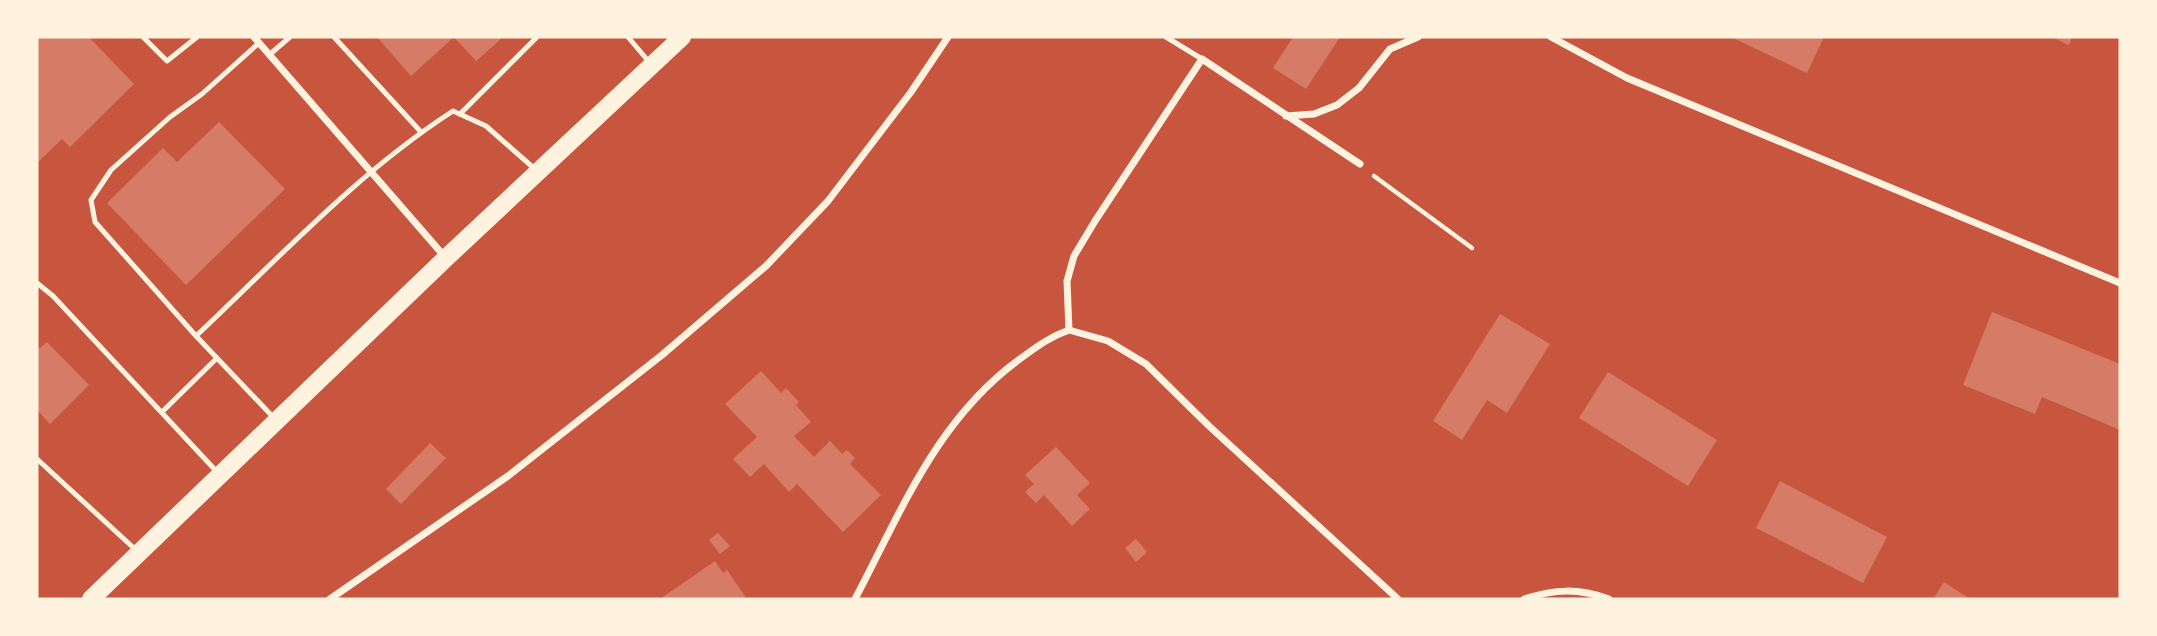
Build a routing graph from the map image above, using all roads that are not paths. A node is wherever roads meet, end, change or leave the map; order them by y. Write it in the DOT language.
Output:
graph roads {
  1 [pos="143,37"];
  2 [pos="197,37"];
  3 [pos="290,37"];
  4 [pos="334,37"];
  5 [pos="537,37"];
  6 [pos="628,37"];
  7 [pos="682,37"];
  8 [pos="948,37"];
  9 [pos="1166,37"];
  10 [pos="1418,37"];
  11 [pos="1551,37"];
  12 [pos="256,40"];
  13 [pos="269,55"];
  14 [pos="1202,59"];
  15 [pos="652,65"];
  16 [pos="460,114"];
  17 [pos="1286,116"];
  18 [pos="421,132"];
  19 [pos="1360,164"];
  20 [pos="370,171"];
  21 [pos="538,172"];
  22 [pos="446,258"];
  23 [pos="37,283"];
  24 [pos="2120,283"];
  25 [pos="1069,330"];
  26 [pos="196,336"];
  27 [pos="217,358"];
  28 [pos="162,412"];
  29 [pos="276,421"];
  30 [pos="37,459"];
  31 [pos="220,475"];
  32 [pos="139,553"];
  33 [pos="91,599"];
  34 [pos="330,599"];
  35 [pos="855,599"];
  36 [pos="1398,599"];
  37 [pos="1524,599"];
  38 [pos="1609,599"];
  1 -- 2 [label="lane"];
  3 -- 13 [label="lane"];
  4 -- 18 [label="lane"];
  5 -- 16 [label="lane"];
  6 -- 15 [label="lane"];
  7 -- 15 [label="main road"];
  8 -- 34 [label="street"];
  9 -- 14 [label="lane"];
  10 -- 17 [label="street"];
  11 -- 24 [label="street"];
  12 -- 13 [label="street"];
  12 -- 26 [label="lane"];
  13 -- 20 [label="street"];
  14 -- 17 [label="street"];
  14 -- 25 [label="street"];
  15 -- 21 [label="main road"];
  16 -- 18 [label="lane"];
  16 -- 21 [label="lane"];
  17 -- 19 [label="street"];
  18 -- 20 [label="lane"];
  20 -- 22 [label="street"];
  20 -- 26 [label="lane"];
  21 -- 22 [label="main road"];
  22 -- 29 [label="main road"];
  23 -- 28 [label="lane"];
  25 -- 35 [label="street"];
  25 -- 36 [label="street"];
  26 -- 27 [label="lane"];
  27 -- 28 [label="lane"];
  27 -- 29 [label="lane"];
  28 -- 31 [label="lane"];
  29 -- 31 [label="main road"];
  30 -- 32 [label="lane"];
  31 -- 32 [label="main road"];
  32 -- 33 [label="main road"];
  37 -- 38 [label="street"];
}
